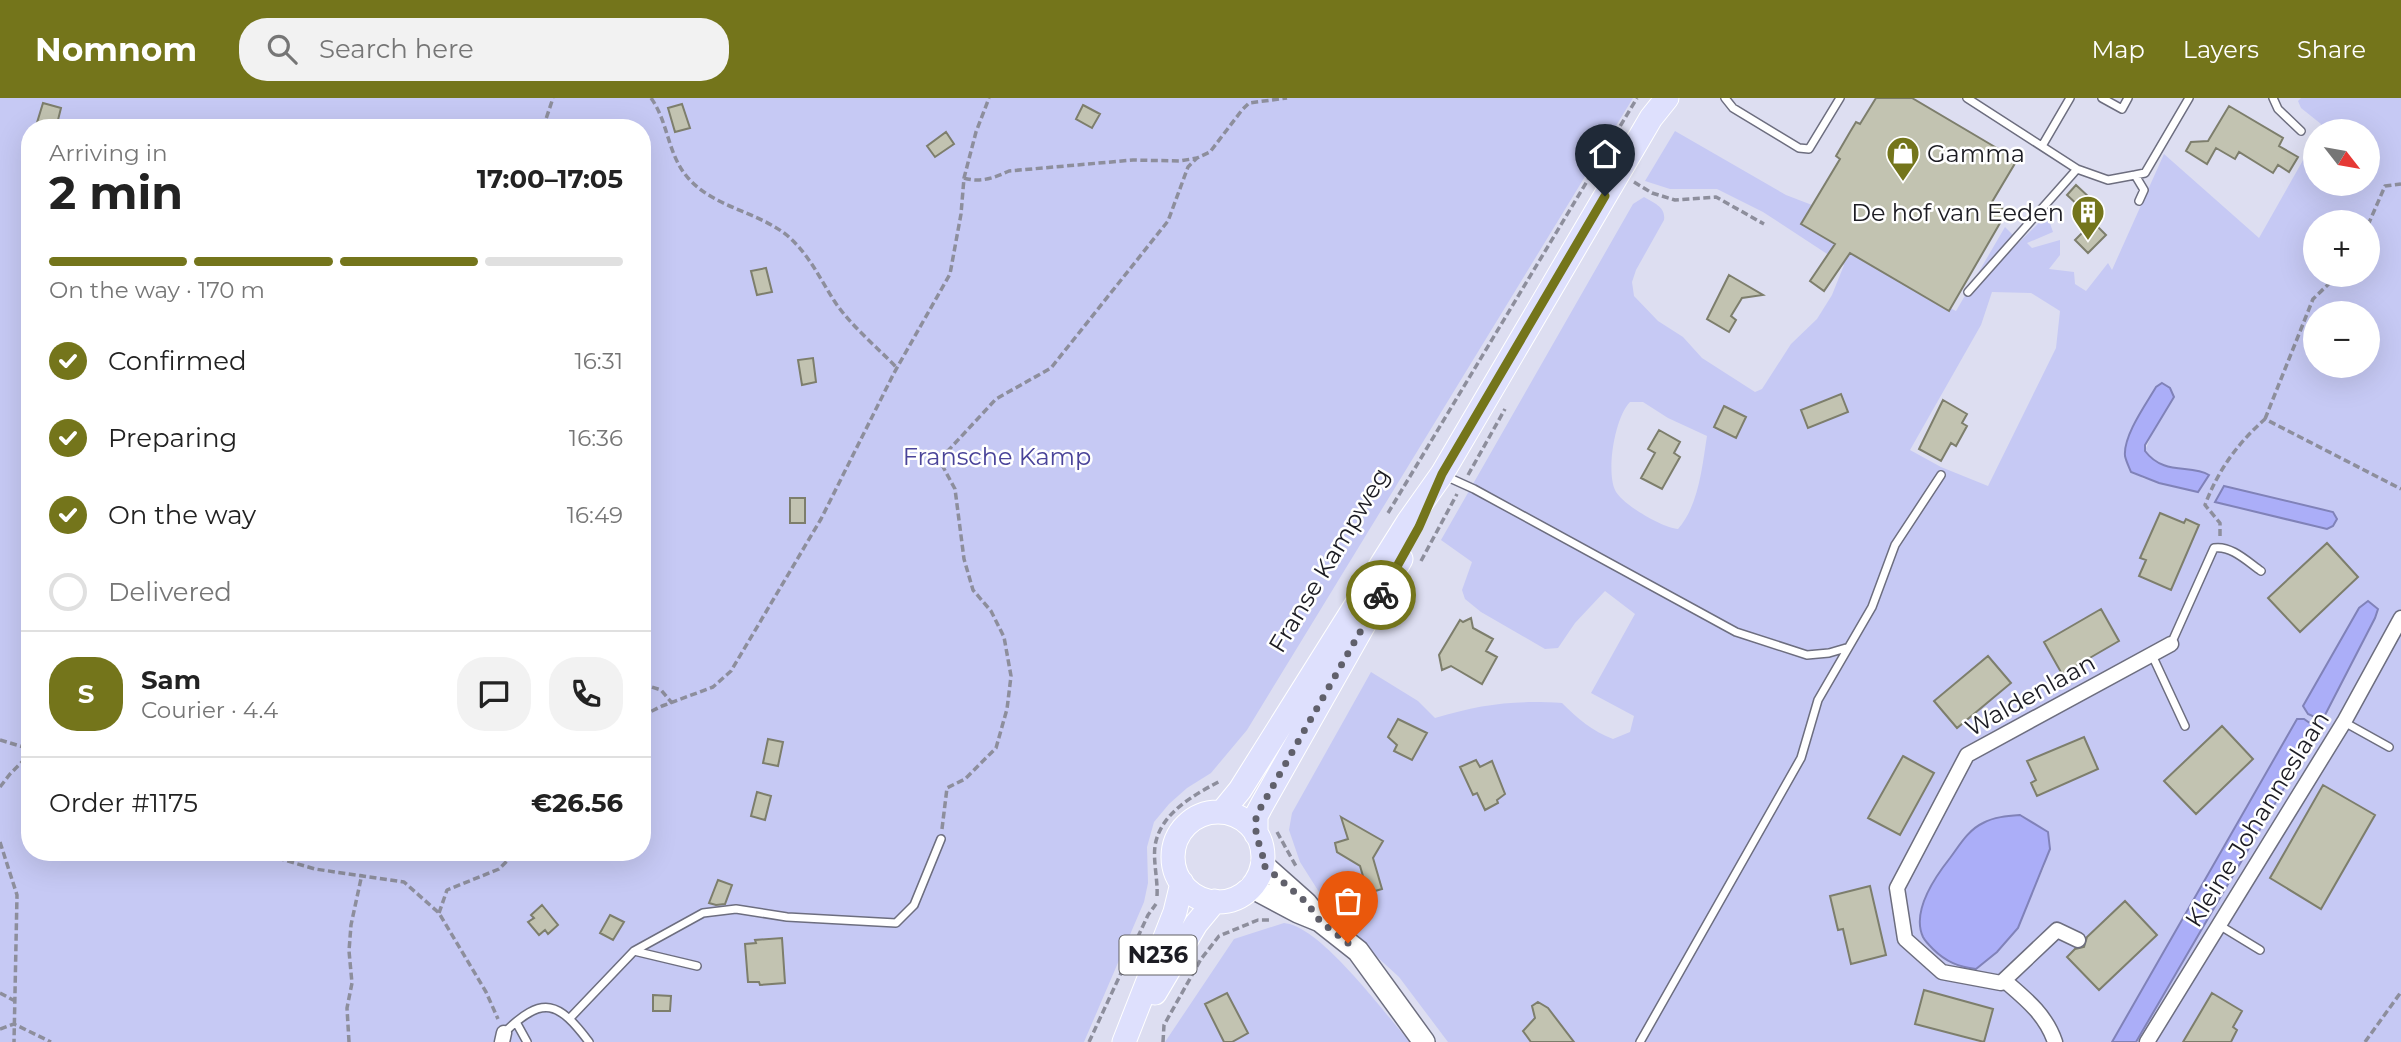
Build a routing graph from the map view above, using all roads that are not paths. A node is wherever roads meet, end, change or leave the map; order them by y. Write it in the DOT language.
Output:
graph roads {
  1 [pos="1667,98"];
  2 [pos="1725,98"];
  3 [pos="1840,98"];
  4 [pos="1967,98"];
  5 [pos="2070,98"];
  6 [pos="2102,98"];
  7 [pos="2129,98"];
  8 [pos="2189,98"];
  9 [pos="2273,98"];
  10 [pos="1655,108"];
  11 [pos="2301,131"];
  12 [pos="2042,146"];
  13 [pos="2077,169"];
  14 [pos="2135,175"];
  15 [pos="2139,201"];
  16 [pos="1968,292"];
  17 [pos="1442,474"];
  18 [pos="1941,475"];
  19 [pos="2260,571"];
  20 [pos="2401,618"];
  21 [pos="2171,644"];
  22 [pos="1847,648"];
  23 [pos="2152,654"];
  24 [pos="2344,722"];
  25 [pos="2185,726"];
  26 [pos="2389,747"];
  27 [pos="1222,812"];
  28 [pos="1266,832"];
  29 [pos="941,839"];
  30 [pos="1262,864"];
  31 [pos="1182,883"];
  32 [pos="1251,887"];
  33 [pos="1215,901"];
  34 [pos="1320,921"];
  35 [pos="2218,924"];
  36 [pos="2078,940"];
  37 [pos="2260,950"];
  38 [pos="634,951"];
  39 [pos="697,966"];
  40 [pos="2005,981"];
  41 [pos="570,1017"];
  42 [pos="516,1022"];
  43 [pos="1128,1035"];
  44 [pos="503,1038"];
  45 [pos="527,1042"];
  46 [pos="589,1042"];
  47 [pos="1424,1042"];
  48 [pos="1640,1042"];
  49 [pos="2055,1042"];
  50 [pos="2147,1042"];
  1 -- 10 [label="main road, Franse Kampweg"];
  2 -- 3 [label="lane"];
  4 -- 12 [label="lane"];
  5 -- 12 [label="lane"];
  6 -- 7 [label="lane"];
  8 -- 14 [label="lane"];
  9 -- 11 [label="lane"];
  10 -- 17 [label="main road, Franse Kampweg"];
  12 -- 13 [label="lane"];
  13 -- 14 [label="lane"];
  13 -- 16 [label="lane"];
  14 -- 15 [label="lane"];
  17 -- 22 [label="lane"];
  17 -- 27 [label="main road, Franse Kampweg"];
  17 -- 28 [label="main road, Franse Kampweg"];
  18 -- 22 [label="lane"];
  19 -- 21 [label="lane"];
  20 -- 24 [label="street, Kleine Johanneslaan"];
  21 -- 23 [label="street, Waldenlaan"];
  22 -- 48 [label="lane"];
  23 -- 25 [label="lane"];
  23 -- 40 [label="street, Waldenlaan"];
  24 -- 26 [label="lane"];
  24 -- 35 [label="street, Kleine Johanneslaan"];
  27 -- 28 [label="main road"];
  27 -- 31 [label="main road, N236"];
  28 -- 30 [label="main road"];
  29 -- 38 [label="lane"];
  30 -- 32 [label="main road"];
  30 -- 34 [label="main road"];
  31 -- 33 [label="main road"];
  31 -- 43 [label="main road, N236"];
  32 -- 33 [label="main road"];
  32 -- 34 [label="main road"];
  33 -- 43 [label="main road, N236"];
  34 -- 47 [label="main road"];
  35 -- 37 [label="lane"];
  35 -- 50 [label="street, Kleine Johanneslaan"];
  36 -- 40 [label="street"];
  38 -- 39 [label="lane"];
  38 -- 41 [label="lane"];
  40 -- 49 [label="street"];
  41 -- 42 [label="lane"];
  41 -- 46 [label="lane"];
  42 -- 44 [label="lane"];
  42 -- 45 [label="lane"];
}
